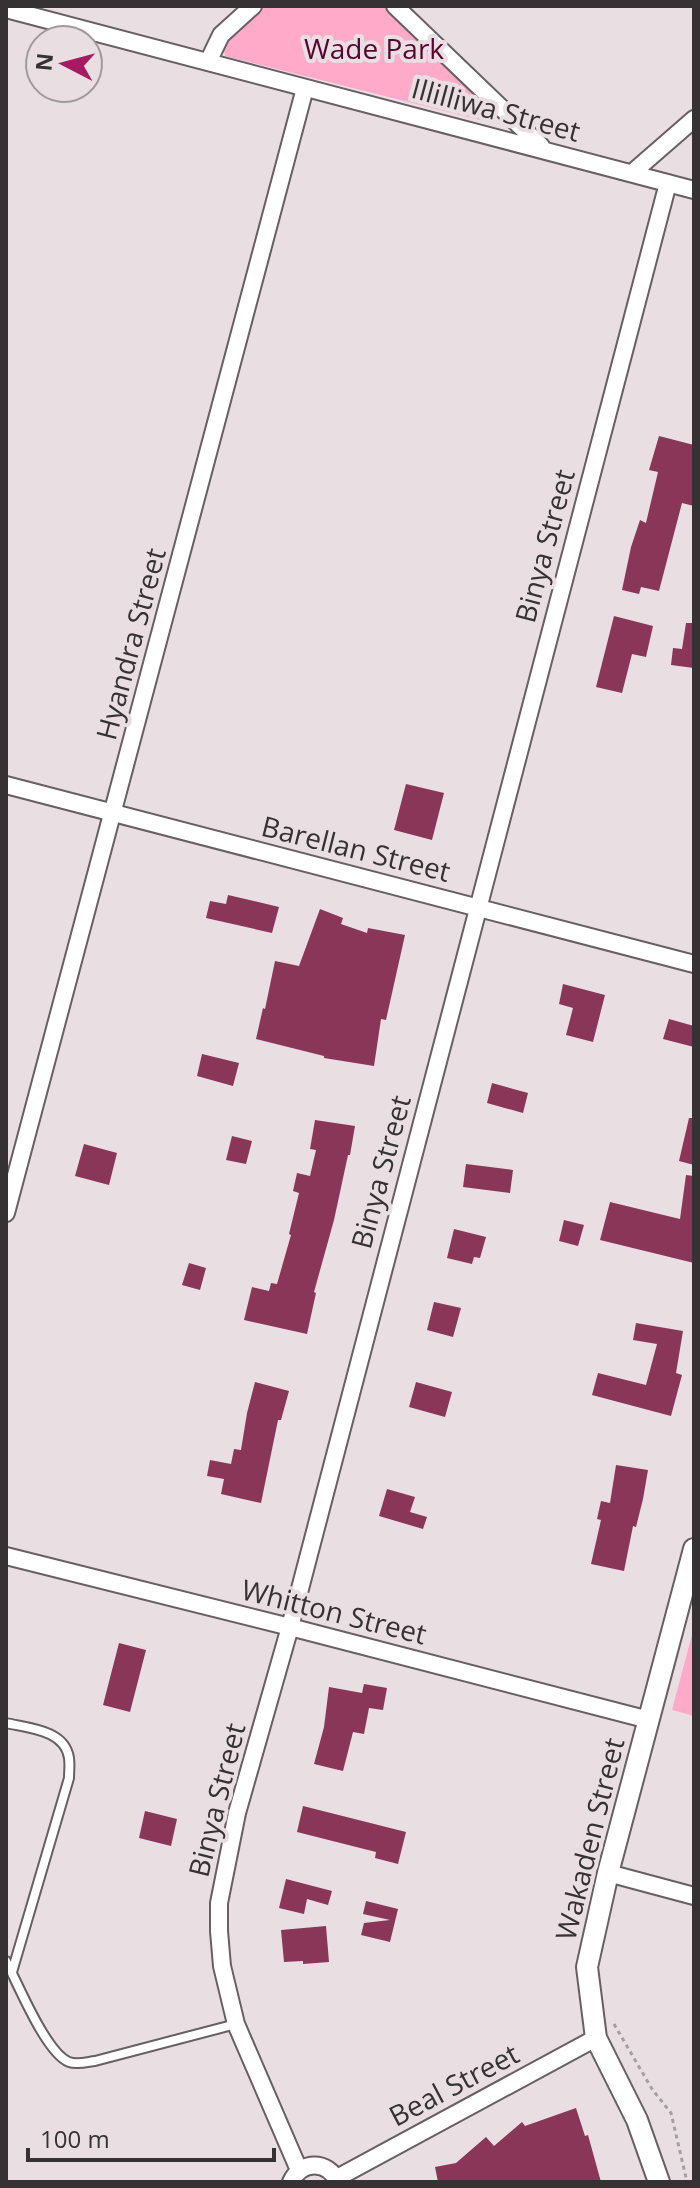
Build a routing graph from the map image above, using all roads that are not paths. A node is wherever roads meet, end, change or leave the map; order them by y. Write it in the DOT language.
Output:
graph roads {
  1 [pos="253,6"];
  2 [pos="395,6"];
  3 [pos="6,9"];
  4 [pos="208,62"];
  5 [pos="305,88"];
  6 [pos="694,119"];
  7 [pos="544,149"];
  8 [pos="632,173"];
  9 [pos="668,183"];
  10 [pos="694,190"];
  11 [pos="6,785"];
  12 [pos="113,814"];
  13 [pos="477,907"];
  14 [pos="694,964"];
  15 [pos="6,1213"];
  16 [pos="694,1549"];
  17 [pos="6,1556"];
  18 [pos="290,1627"];
  19 [pos="649,1720"];
  20 [pos="6,1723"];
  21 [pos="608,1873"];
  22 [pos="694,1896"];
  23 [pos="6,1961"];
  24 [pos="12,1972"];
  25 [pos="236,2024"];
  26 [pos="596,2038"];
  27 [pos="295,2176"];
  28 [pos="337,2180"];
  29 [pos="659,2182"];
  1 -- 4 [label="street"];
  2 -- 7 [label="street"];
  3 -- 4 [label="street, Illilliwa Street"];
  4 -- 5 [label="street, Illilliwa Street"];
  5 -- 7 [label="street, Illilliwa Street"];
  5 -- 12 [label="street, Hyandra Street"];
  6 -- 8 [label="street"];
  7 -- 8 [label="street, Illilliwa Street"];
  8 -- 9 [label="street, Illilliwa Street"];
  9 -- 10 [label="street, Illilliwa Street"];
  9 -- 13 [label="street, Binya Street"];
  11 -- 12 [label="street, Barellan Street"];
  12 -- 13 [label="street, Barellan Street"];
  12 -- 15 [label="street, Hyandra Street"];
  13 -- 14 [label="street, Barellan Street"];
  13 -- 18 [label="street, Binya Street"];
  16 -- 19 [label="street, Wakaden Street"];
  17 -- 18 [label="street, Whitton Street"];
  18 -- 19 [label="street, Whitton Street"];
  18 -- 25 [label="street, Binya Street"];
  19 -- 21 [label="street, Wakaden Street"];
  20 -- 24 [label="lane"];
  21 -- 22 [label="street"];
  21 -- 26 [label="street, Wakaden Street"];
  23 -- 24 [label="lane"];
  24 -- 25 [label="lane"];
  25 -- 27 [label="street, Binya Street"];
  26 -- 28 [label="street, Beal Street"];
  26 -- 29 [label="street, Wakaden Street"];
  27 -- 28 [label="street"];
}
